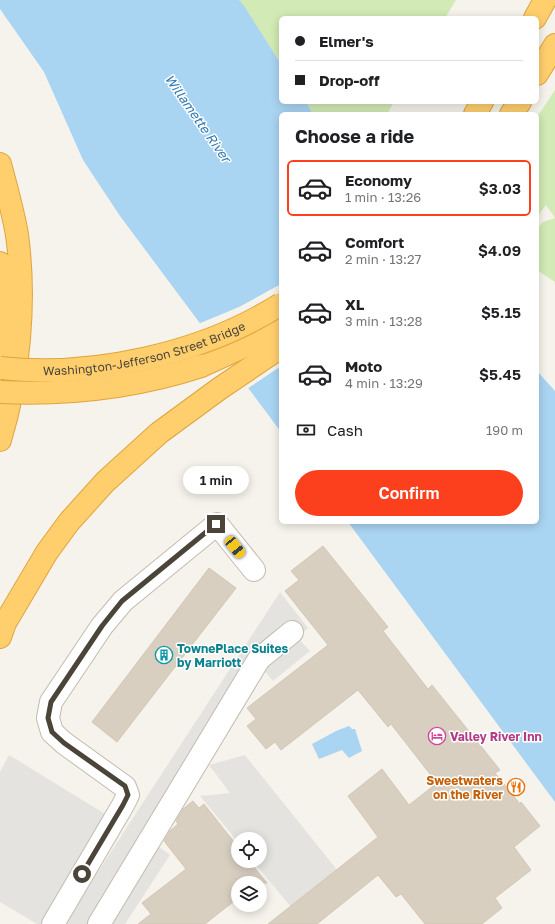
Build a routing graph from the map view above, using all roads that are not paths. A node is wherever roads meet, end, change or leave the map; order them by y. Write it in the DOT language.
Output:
graph roads {
  1 [pos="545,0"];
  2 [pos="536,16"];
  3 [pos="555,45"];
  4 [pos="539,71"];
  5 [pos="0,164"];
  6 [pos="0,263"];
  7 [pos="279,305"];
  8 [pos="279,328"];
  9 [pos="279,348"];
  10 [pos="0,355"];
  11 [pos="0,368"];
  12 [pos="0,392"];
  13 [pos="0,440"];
  14 [pos="254,570"];
  15 [pos="292,632"];
  16 [pos="0,637"];
  17 [pos="53,924"];
  18 [pos="99,924"];
  1 -- 2 [label="highway"];
  3 -- 4 [label="highway"];
  5 -- 13 [label="highway"];
  6 -- 10 [label="highway"];
  7 -- 11 [label="highway, Washington-Jefferson Street Bridge, bridge"];
  8 -- 12 [label="highway, Washington-Jefferson Street Bridge, bridge"];
  9 -- 16 [label="highway"];
  14 -- 17 [label="lane"];
  15 -- 18 [label="lane"];
}
